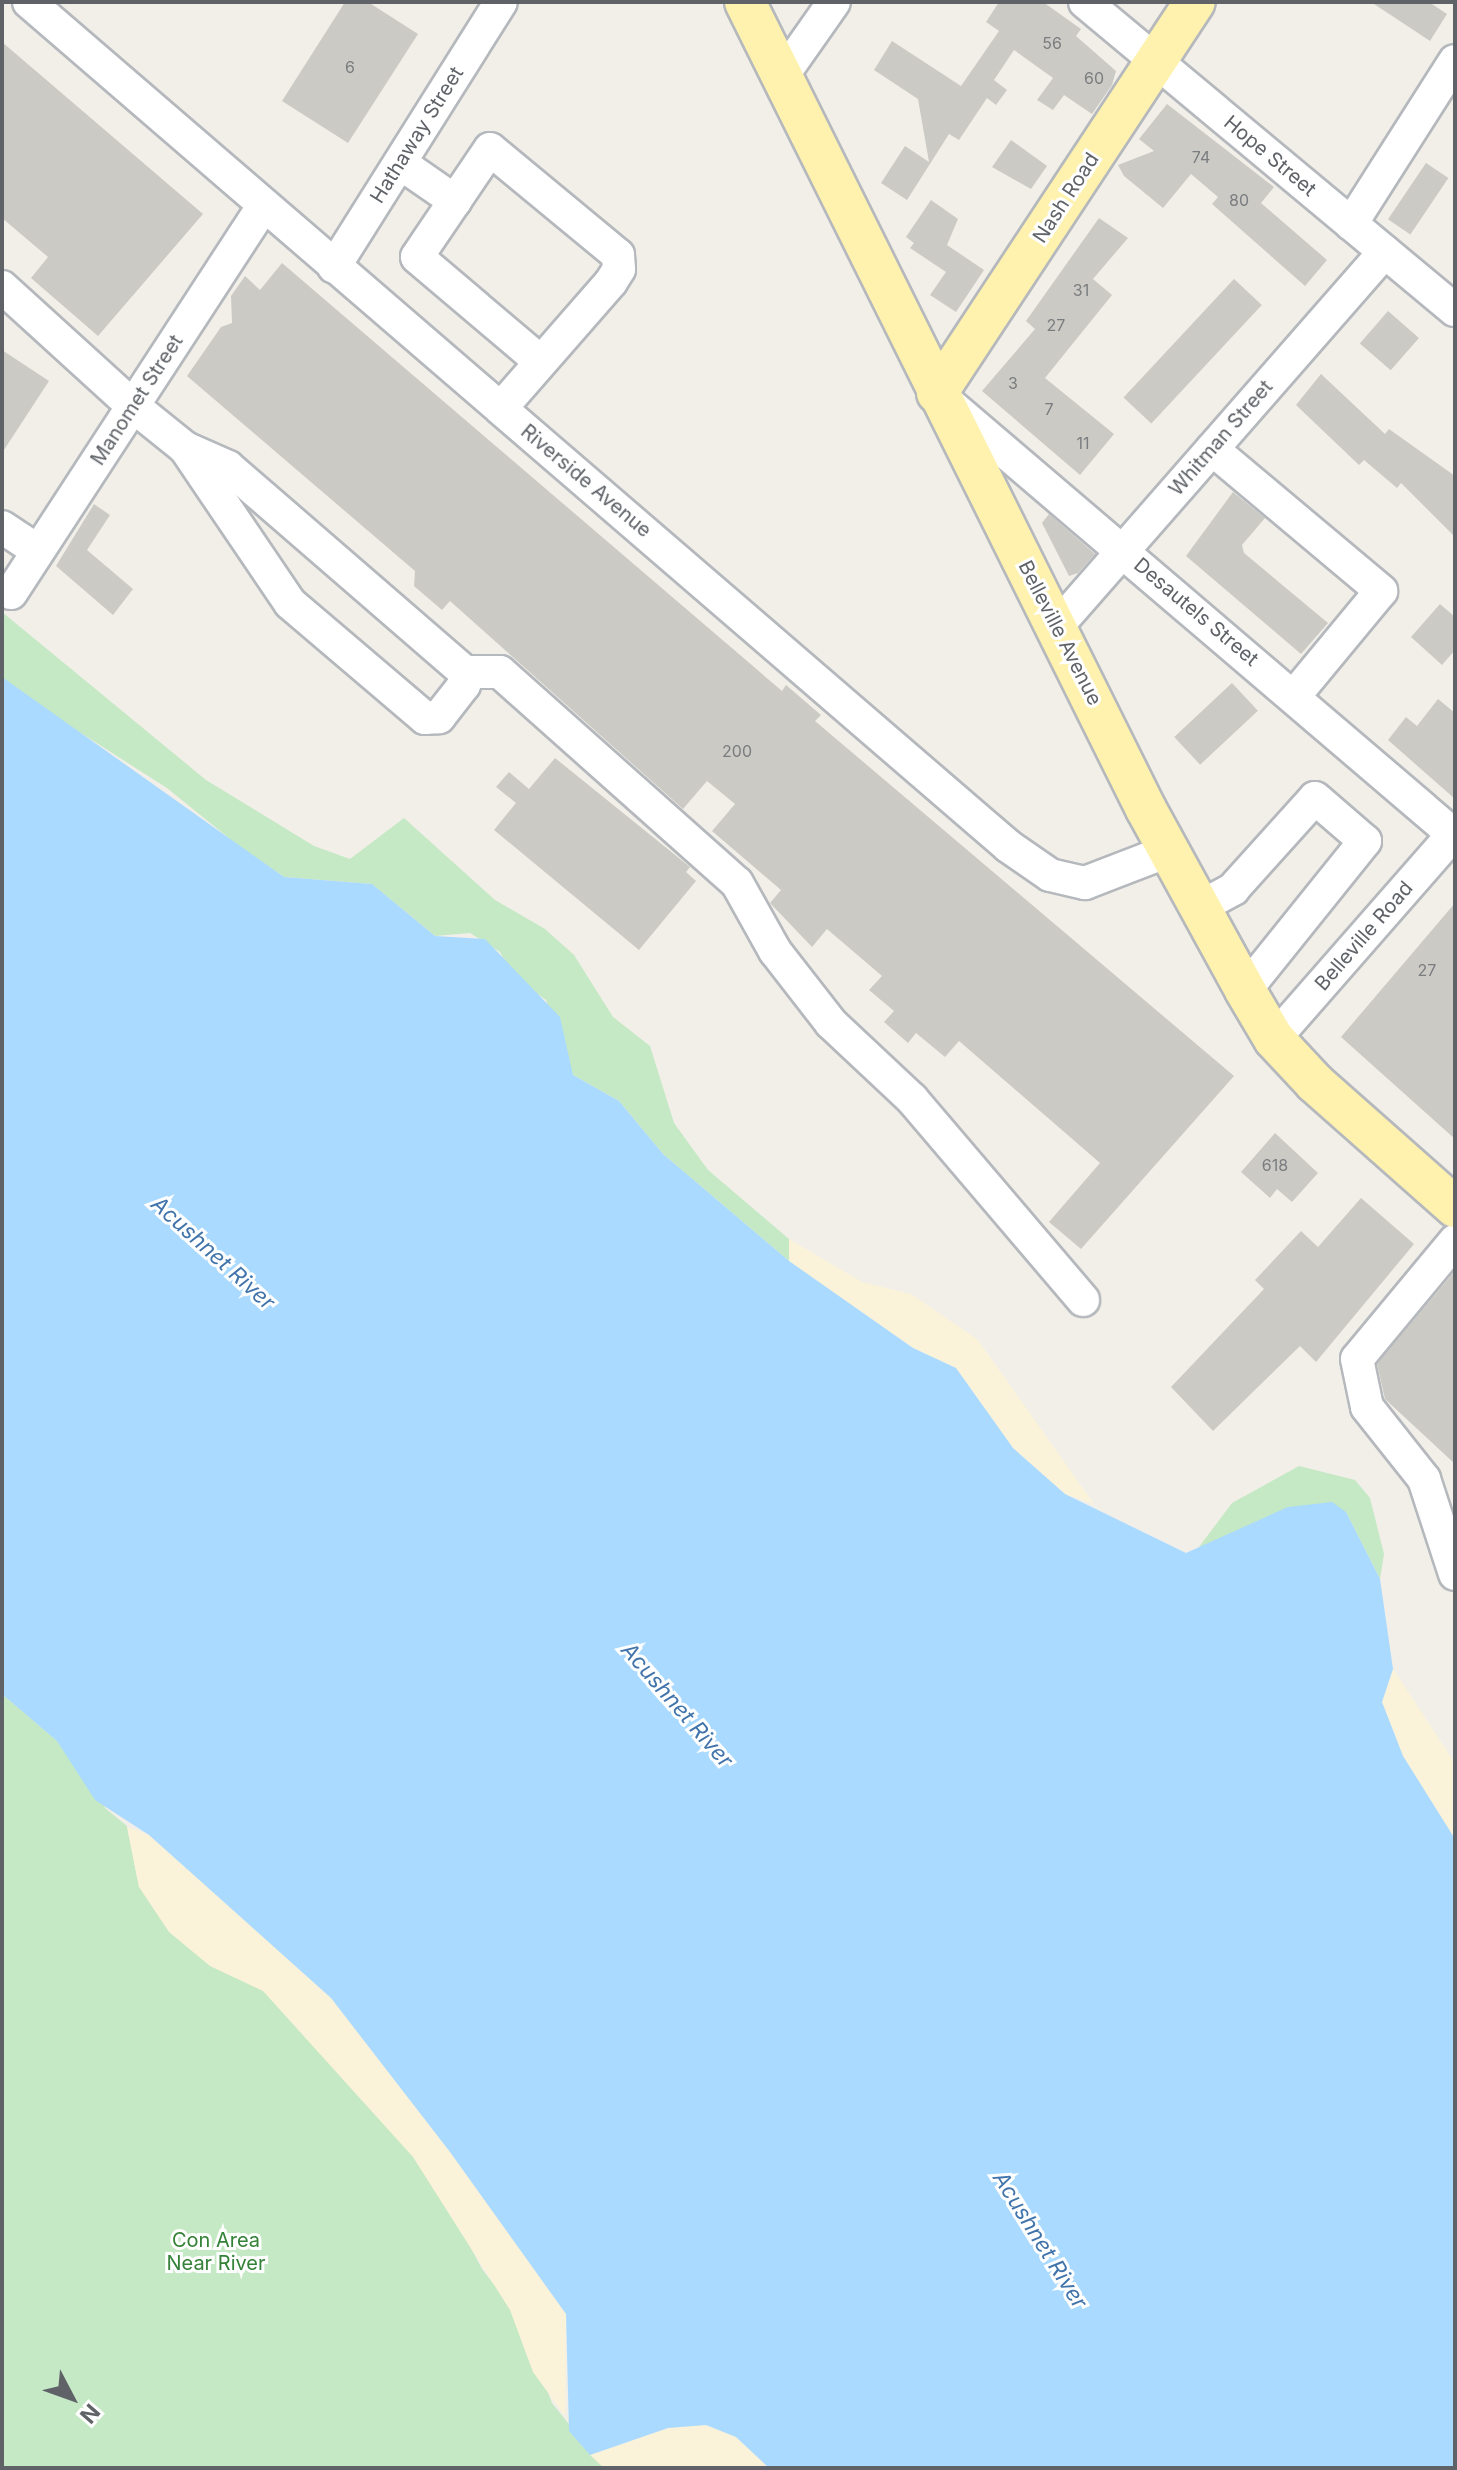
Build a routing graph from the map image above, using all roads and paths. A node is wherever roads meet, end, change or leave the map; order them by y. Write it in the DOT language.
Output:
graph roads {
  1 [pos="29,2"];
  2 [pos="501,2"];
  3 [pos="745,2"];
  4 [pos="834,2"];
  5 [pos="1085,2"];
  6 [pos="1195,2"];
  7 [pos="1455,61"];
  8 [pos="1155,62"];
  9 [pos="782,76"];
  10 [pos="400,163"];
  11 [pos="455,201"];
  12 [pos="263,207"];
  13 [pos="1351,224"];
  14 [pos="1385,252"];
  15 [pos="334,267"];
  16 [pos="2,287"];
  17 [pos="1455,310"];
  18 [pos="541,362"];
  19 [pos="937,393"];
  20 [pos="133,406"];
  21 [pos="501,408"];
  22 [pos="185,448"];
  23 [pos="1212,449"];
  24 [pos="2,527"];
  25 [pos="38,551"];
  26 [pos="1122,551"];
  27 [pos="11,593"];
  28 [pos="1058,625"];
  29 [pos="465,672"];
  30 [pos="1295,695"];
  31 [pos="1454,833"];
  32 [pos="1168,851"];
  33 [pos="1198,908"];
  34 [pos="1245,990"];
  35 [pos="1274,1039"];
  36 [pos="1455,1207"];
  37 [pos="1455,1241"];
  38 [pos="1083,1300"];
  39 [pos="1455,1574"];
  1 -- 12 [label="street, Riverside Avenue"];
  2 -- 10 [label="street, Hathaway Street"];
  3 -- 9 [label="main road, Belleville Avenue"];
  4 -- 9 [label="street"];
  5 -- 8 [label="street, Hope Street"];
  6 -- 8 [label="main road, Nash Road"];
  7 -- 13 [label="street"];
  8 -- 13 [label="street, Hope Street"];
  8 -- 19 [label="main road, Nash Road"];
  9 -- 19 [label="main road, Belleville Avenue"];
  10 -- 11 [label="street"];
  10 -- 15 [label="street, Hathaway Street"];
  11 -- 18 [label="street"];
  11 -- 18 [label="street"];
  12 -- 15 [label="street, Riverside Avenue"];
  12 -- 20 [label="street, Manomet Street"];
  13 -- 14 [label="street, Hope Street"];
  14 -- 17 [label="street, Hope Street"];
  14 -- 23 [label="street, Whitman Street"];
  15 -- 21 [label="street, Riverside Avenue"];
  16 -- 20 [label="street"];
  18 -- 21 [label="street"];
  19 -- 26 [label="street, Desautels Street"];
  19 -- 28 [label="main road, Belleville Avenue"];
  20 -- 22 [label="street"];
  20 -- 25 [label="street, Manomet Street"];
  21 -- 32 [label="street, Riverside Avenue"];
  22 -- 29 [label="street"];
  22 -- 29 [label="street"];
  23 -- 26 [label="street, Whitman Street"];
  23 -- 30 [label="street"];
  24 -- 25 [label="street"];
  25 -- 27 [label="street, Manomet Street"];
  26 -- 28 [label="street, Whitman Street"];
  26 -- 30 [label="street, Desautels Street"];
  28 -- 32 [label="main road, Belleville Avenue"];
  29 -- 38 [label="street"];
  30 -- 31 [label="street, Desautels Street"];
  31 -- 35 [label="street, Belleville Road"];
  32 -- 33 [label="main road, Belleville Avenue"];
  33 -- 34 [label="main road, Belleville Avenue"];
  33 -- 34 [label="street"];
  34 -- 35 [label="main road, Belleville Avenue"];
  35 -- 36 [label="main road, Belleville Avenue"];
  37 -- 39 [label="street"];
}
